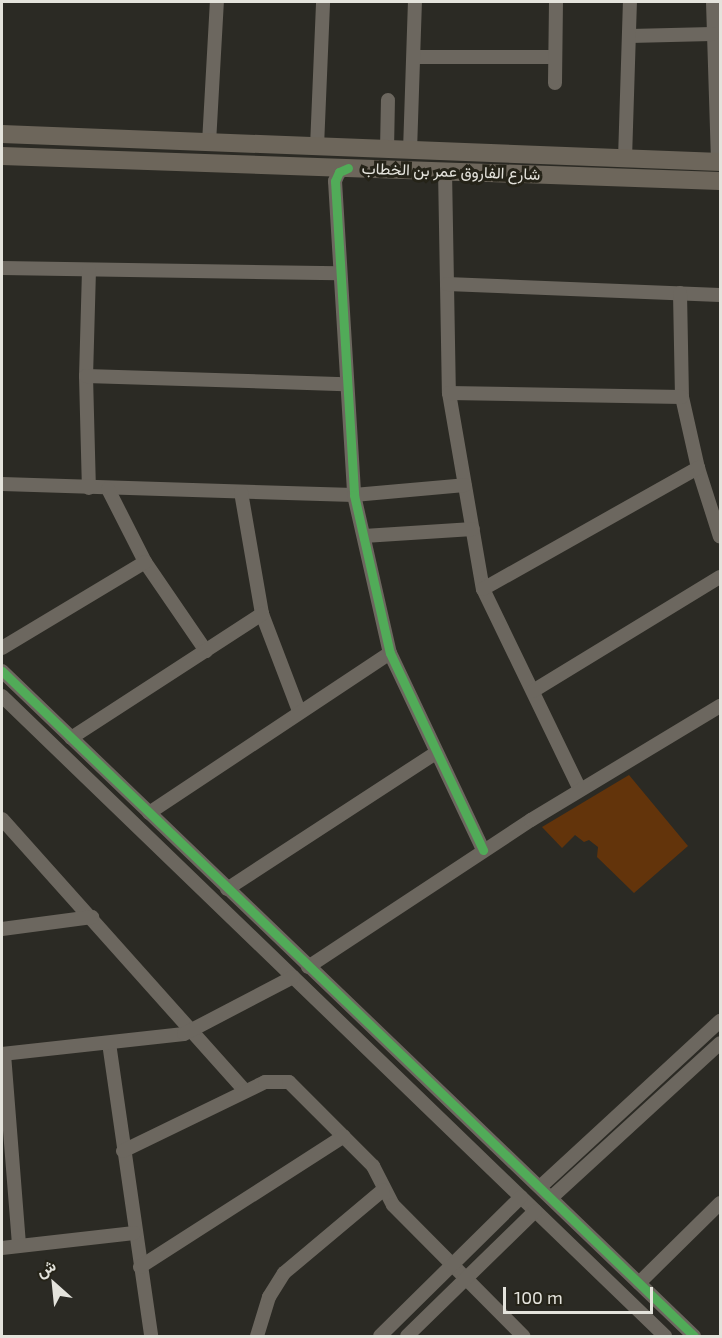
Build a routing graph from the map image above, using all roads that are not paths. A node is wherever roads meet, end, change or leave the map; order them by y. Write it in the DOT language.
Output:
graph roads {
  1 [pos="217,2"];
  2 [pos="323,2"];
  3 [pos="415,2"];
  4 [pos="556,2"];
  5 [pos="630,2"];
  6 [pos="712,2"];
  7 [pos="712,34"];
  8 [pos="630,36"];
  9 [pos="414,57"];
  10 [pos="555,57"];
  11 [pos="718,70"];
  12 [pos="555,83"];
  13 [pos="387,100"];
  14 [pos="2,134"];
  15 [pos="208,143"];
  16 [pos="317,147"];
  17 [pos="350,149"];
  18 [pos="387,150"];
  19 [pos="410,151"];
  20 [pos="2,156"];
  21 [pos="625,159"];
  22 [pos="719,162"];
  23 [pos="348,168"];
  24 [pos="445,170"];
  25 [pos="720,181"];
  26 [pos="2,268"];
  27 [pos="89,270"];
  28 [pos="338,273"];
  29 [pos="447,284"];
  30 [pos="680,293"];
  31 [pos="720,295"];
  32 [pos="86,376"];
  33 [pos="345,384"];
  34 [pos="449,393"];
  35 [pos="682,397"];
  36 [pos="698,468"];
  37 [pos="2,484"];
  38 [pos="465,485"];
  39 [pos="89,488"];
  40 [pos="108,489"];
  41 [pos="126,490"];
  42 [pos="241,492"];
  43 [pos="354,495"];
  44 [pos="120,516"];
  45 [pos="473,529"];
  46 [pos="364,536"];
  47 [pos="720,537"];
  48 [pos="145,562"];
  49 [pos="720,577"];
  50 [pos="483,589"];
  51 [pos="262,614"];
  52 [pos="2,648"];
  53 [pos="206,651"];
  54 [pos="390,653"];
  55 [pos="2,671"];
  56 [pos="533,691"];
  57 [pos="2,696"];
  58 [pos="720,706"];
  59 [pos="299,711"];
  60 [pos="71,738"];
  61 [pos="436,753"];
  62 [pos="580,790"];
  63 [pos="149,813"];
  64 [pos="2,819"];
  65 [pos="483,850"];
  66 [pos="227,889"];
  67 [pos="92,917"];
  68 [pos="2,929"];
  69 [pos="308,967"];
  70 [pos="293,977"];
  71 [pos="720,1022"];
  72 [pos="194,1031"];
  73 [pos="109,1042"];
  74 [pos="720,1044"];
  75 [pos="3,1054"];
  76 [pos="427,1080"];
  77 [pos="245,1091"];
  78 [pos="414,1092"];
  79 [pos="344,1136"];
  80 [pos="123,1151"];
  81 [pos="524,1171"];
  82 [pos="557,1171"];
  83 [pos="540,1186"];
  84 [pos="383,1190"];
  85 [pos="521,1197"];
  86 [pos="551,1198"];
  87 [pos="720,1203"];
  88 [pos="535,1211"];
  89 [pos="134,1233"];
  90 [pos="19,1245"];
  91 [pos="2,1248"];
  92 [pos="451,1266"];
  93 [pos="140,1267"];
  94 [pos="465,1280"];
  95 [pos="639,1283"];
  96 [pos="151,1336"];
  97 [pos="258,1336"];
  98 [pos="380,1336"];
  99 [pos="407,1336"];
  100 [pos="523,1336"];
  101 [pos="665,1336"];
  102 [pos="694,1336"];
  1 -- 15 [label="street"];
  2 -- 16 [label="street"];
  3 -- 9 [label="street"];
  4 -- 10 [label="street"];
  5 -- 8 [label="street"];
  6 -- 7 [label="street"];
  7 -- 8 [label="street"];
  7 -- 11 [label="street"];
  8 -- 21 [label="street"];
  9 -- 10 [label="street"];
  9 -- 19 [label="street"];
  10 -- 12 [label="street"];
  11 -- 22 [label="street"];
  13 -- 18 [label="street"];
  14 -- 15 [label="main road"];
  15 -- 16 [label="main road"];
  16 -- 17 [label="main road"];
  17 -- 18 [label="main road"];
  17 -- 23 [label="main road"];
  18 -- 19 [label="main road"];
  19 -- 21 [label="main road"];
  20 -- 23 [label="main road, شارع الفاروق عمر بن الخطاب"];
  21 -- 22 [label="main road"];
  23 -- 24 [label="main road, شارع الفاروق عمر بن الخطاب"];
  23 -- 28 [label="street"];
  24 -- 25 [label="main road, شارع الفاروق عمر بن الخطاب"];
  24 -- 29 [label="street"];
  26 -- 27 [label="street"];
  27 -- 28 [label="street"];
  27 -- 32 [label="street"];
  28 -- 33 [label="street"];
  29 -- 30 [label="street"];
  29 -- 34 [label="street"];
  30 -- 31 [label="street"];
  30 -- 35 [label="street"];
  32 -- 33 [label="street"];
  32 -- 39 [label="street"];
  33 -- 43 [label="street"];
  34 -- 35 [label="street"];
  34 -- 38 [label="street"];
  35 -- 36 [label="street"];
  36 -- 47 [label="street"];
  36 -- 50 [label="street"];
  37 -- 39 [label="street"];
  38 -- 43 [label="street"];
  38 -- 45 [label="street"];
  39 -- 40 [label="street"];
  40 -- 41 [label="street"];
  40 -- 44 [label="street"];
  41 -- 42 [label="street"];
  41 -- 44 [label="street"];
  42 -- 43 [label="street"];
  42 -- 51 [label="street"];
  43 -- 46 [label="street"];
  44 -- 48 [label="street"];
  45 -- 46 [label="street"];
  45 -- 50 [label="street"];
  46 -- 54 [label="street"];
  48 -- 52 [label="street"];
  48 -- 53 [label="street"];
  49 -- 56 [label="street"];
  50 -- 56 [label="street"];
  51 -- 53 [label="street"];
  51 -- 59 [label="street"];
  53 -- 60 [label="street"];
  54 -- 59 [label="street"];
  54 -- 61 [label="street"];
  55 -- 60 [label="street"];
  56 -- 62 [label="street"];
  57 -- 70 [label="street"];
  58 -- 62 [label="street"];
  59 -- 63 [label="street"];
  60 -- 63 [label="street"];
  61 -- 65 [label="street"];
  61 -- 66 [label="street"];
  62 -- 65 [label="street"];
  63 -- 66 [label="street"];
  64 -- 67 [label="street"];
  65 -- 69 [label="street"];
  66 -- 69 [label="street"];
  67 -- 68 [label="street"];
  67 -- 72 [label="street"];
  69 -- 76 [label="street"];
  70 -- 72 [label="street"];
  70 -- 78 [label="street"];
  71 -- 82 [label="street"];
  72 -- 73 [label="street"];
  72 -- 77 [label="street"];
  73 -- 75 [label="street"];
  73 -- 80 [label="street"];
  74 -- 86 [label="street"];
  75 -- 90 [label="street"];
  76 -- 78 [label="street"];
  76 -- 81 [label="street"];
  77 -- 79 [label="street"];
  77 -- 80 [label="street"];
  78 -- 85 [label="street"];
  79 -- 84 [label="street"];
  79 -- 93 [label="street"];
  80 -- 89 [label="street"];
  81 -- 82 [label="street"];
  81 -- 83 [label="street"];
  82 -- 83 [label="street"];
  83 -- 86 [label="street"];
  84 -- 92 [label="street"];
  84 -- 97 [label="street"];
  85 -- 88 [label="street"];
  85 -- 92 [label="street"];
  86 -- 95 [label="street"];
  87 -- 95 [label="street"];
  88 -- 94 [label="street"];
  88 -- 101 [label="street"];
  89 -- 90 [label="street"];
  89 -- 93 [label="street"];
  90 -- 91 [label="street"];
  92 -- 94 [label="street"];
  92 -- 98 [label="street"];
  93 -- 96 [label="street"];
  94 -- 99 [label="street"];
  94 -- 100 [label="street"];
  95 -- 102 [label="street"];
}
